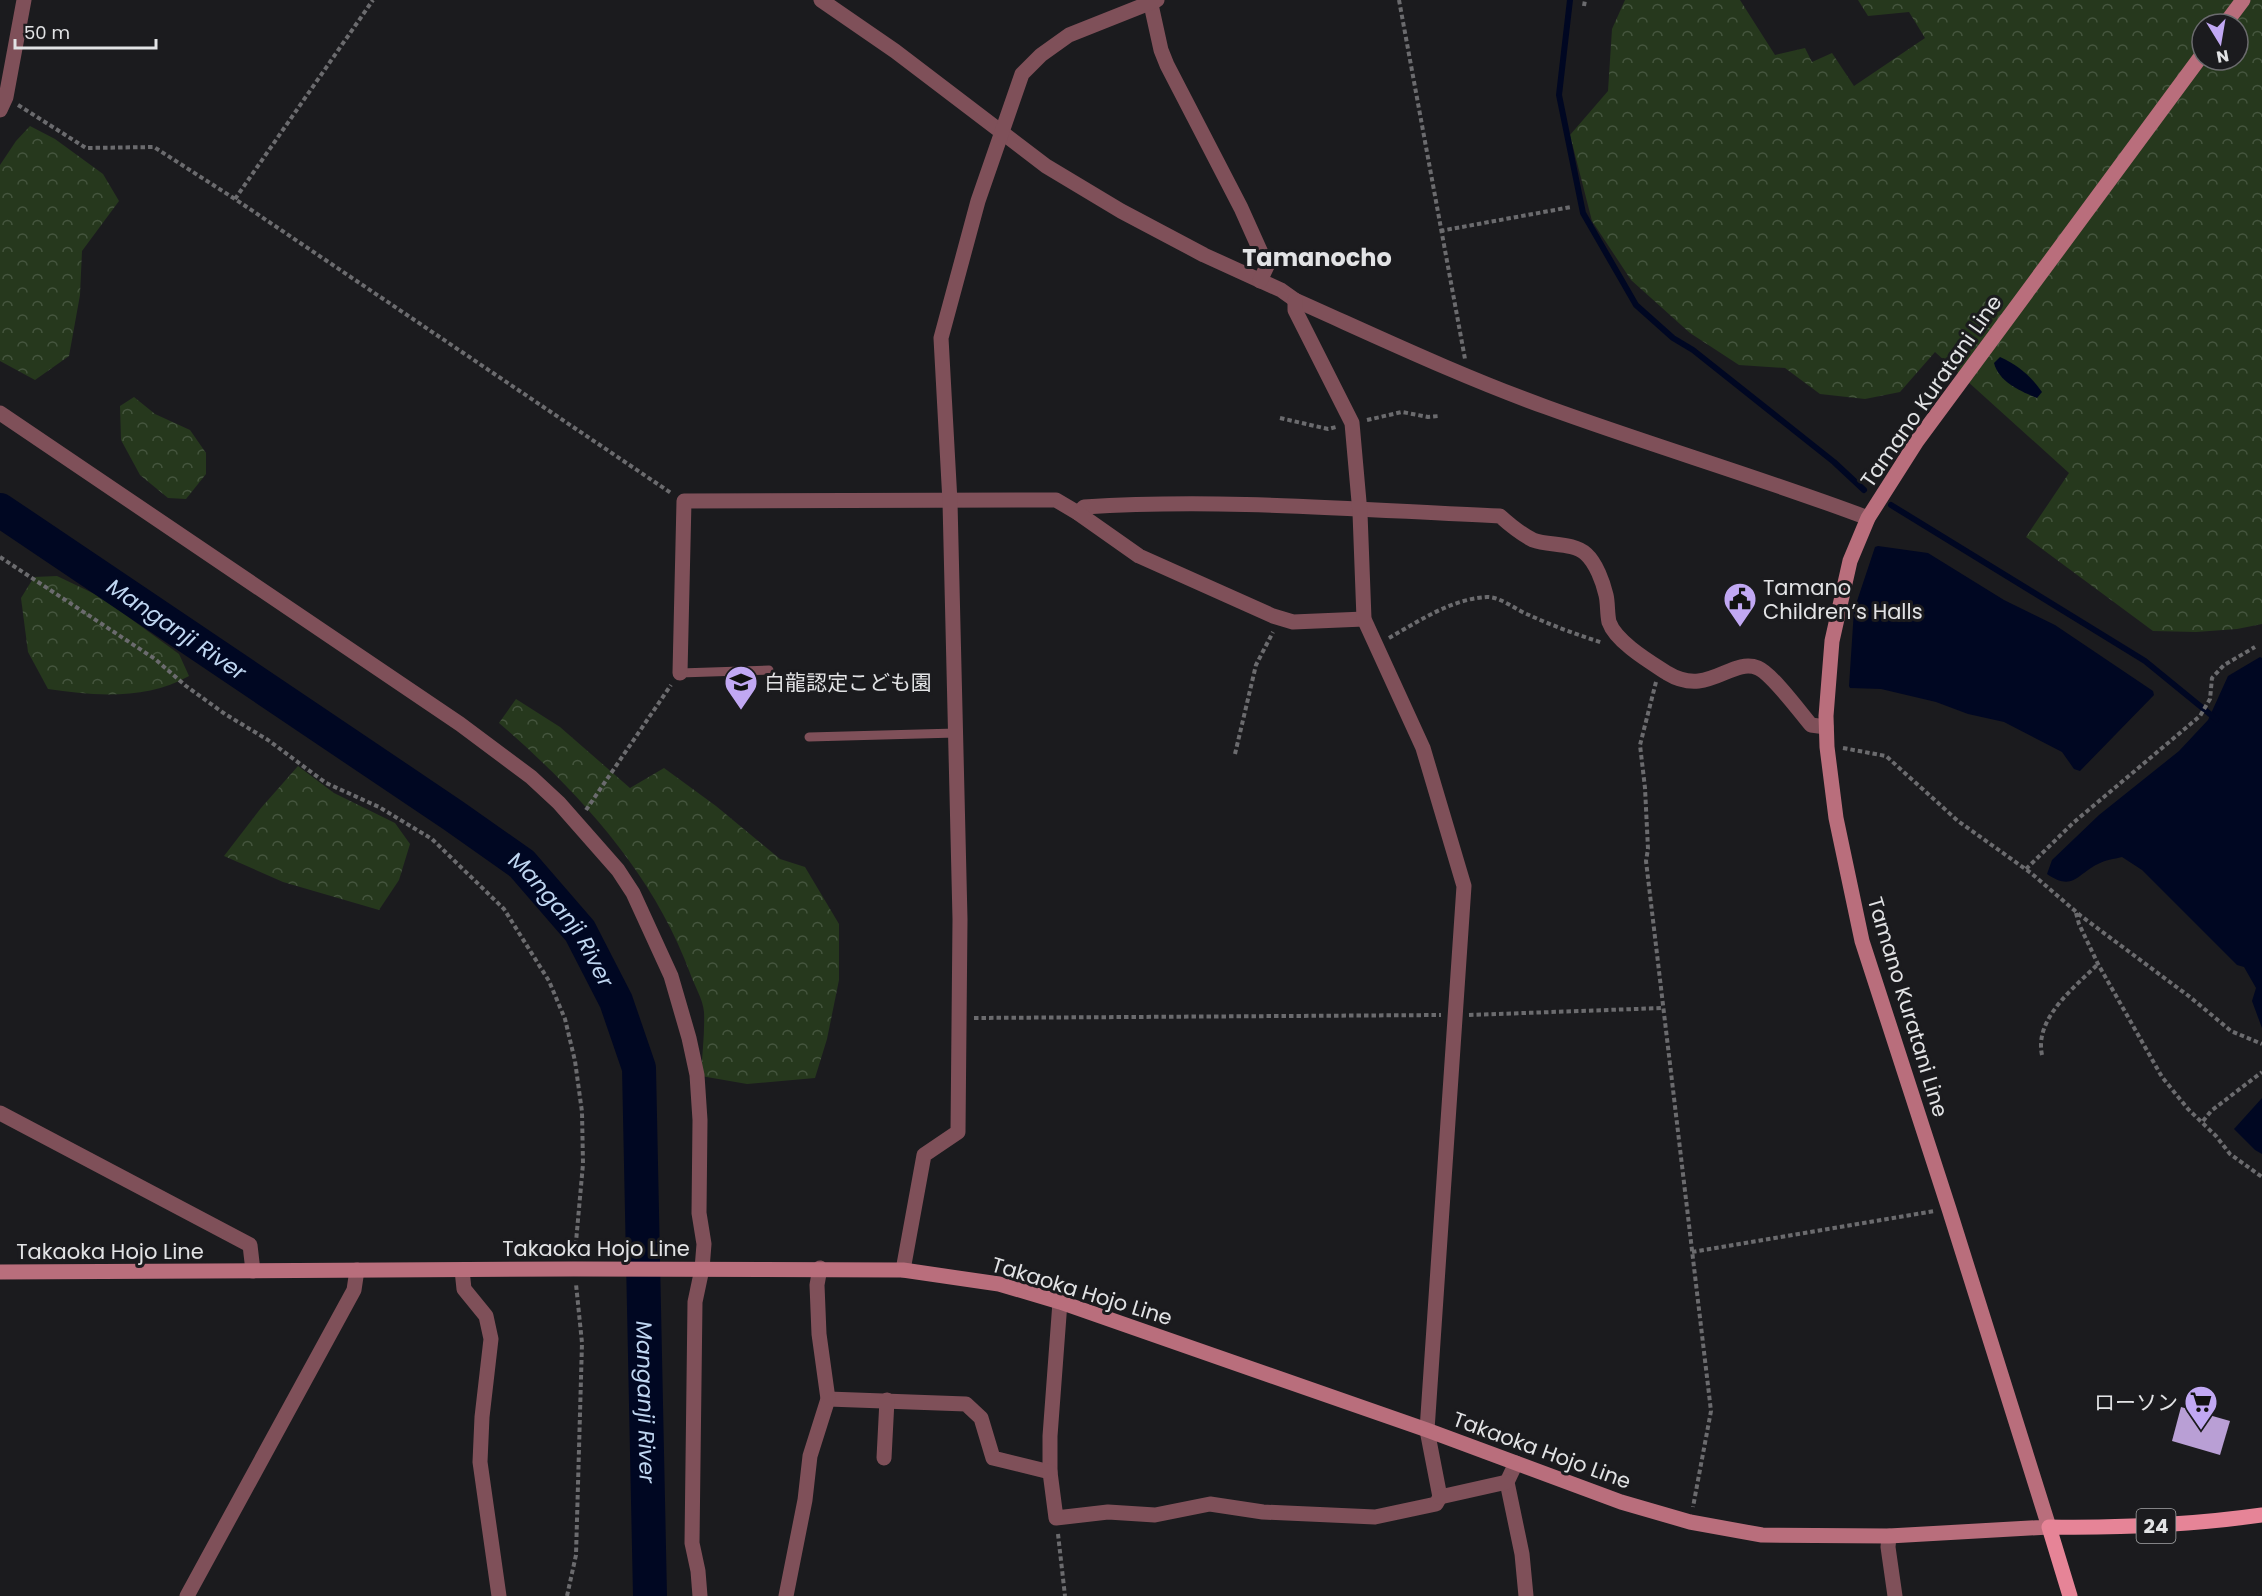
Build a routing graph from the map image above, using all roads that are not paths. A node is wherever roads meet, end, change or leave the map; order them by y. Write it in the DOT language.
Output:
graph roads {
  1 [pos="24,0"];
  2 [pos="821,0"];
  3 [pos="1152,0"];
  4 [pos="2190,71"];
  5 [pos="3,103"];
  6 [pos="1002,134"];
  7 [pos="1260,281"];
  8 [pos="1295,300"];
  9 [pos="0,413"];
  10 [pos="950,502"];
  11 [pos="1359,508"];
  12 [pos="1078,513"];
  13 [pos="1868,518"];
  14 [pos="1364,619"];
  15 [pos="770,670"];
  16 [pos="680,673"];
  17 [pos="1826,727"];
  18 [pos="956,733"];
  19 [pos="809,737"];
  20 [pos="0,1113"];
  21 [pos="820,1268"];
  22 [pos="696,1269"];
  23 [pos="357,1270"];
  24 [pos="462,1270"];
  25 [pos="903,1270"];
  26 [pos="253,1271"];
  27 [pos="0,1272"];
  28 [pos="1060,1302"];
  29 [pos="828,1399"];
  30 [pos="887,1400"];
  31 [pos="1427,1430"];
  32 [pos="884,1458"];
  33 [pos="1516,1463"];
  34 [pos="1050,1472"];
  35 [pos="1507,1482"];
  36 [pos="1440,1497"];
  37 [pos="2262,1515"];
  38 [pos="2049,1527"];
  39 [pos="1889,1536"];
  40 [pos="187,1596"];
  41 [pos="499,1596"];
  42 [pos="700,1596"];
  43 [pos="786,1596"];
  44 [pos="1526,1596"];
  45 [pos="1895,1596"];
  46 [pos="2070,1596"];
  1 -- 5 [label="street"];
  2 -- 6 [label="street"];
  3 -- 6 [label="street"];
  3 -- 7 [label="street"];
  4 -- 13 [label="main road, Tamano Kuratani Line"];
  6 -- 7 [label="street"];
  6 -- 10 [label="street"];
  7 -- 8 [label="street"];
  8 -- 11 [label="street"];
  8 -- 13 [label="street"];
  9 -- 22 [label="street"];
  10 -- 12 [label="street"];
  10 -- 16 [label="street"];
  10 -- 18 [label="street"];
  11 -- 12 [label="street"];
  11 -- 14 [label="street"];
  11 -- 17 [label="street"];
  12 -- 14 [label="street"];
  13 -- 17 [label="main road, Tamano Kuratani Line"];
  14 -- 31 [label="street"];
  15 -- 16 [label="lane"];
  17 -- 38 [label="main road, Tamano Kuratani Line"];
  18 -- 19 [label="lane"];
  18 -- 25 [label="street"];
  20 -- 26 [label="street"];
  21 -- 22 [label="main road, Takaoka Hojo Line"];
  21 -- 25 [label="main road, Takaoka Hojo Line"];
  21 -- 29 [label="street"];
  22 -- 24 [label="main road, Takaoka Hojo Line"];
  22 -- 42 [label="street"];
  23 -- 24 [label="main road, Takaoka Hojo Line"];
  23 -- 26 [label="main road, Takaoka Hojo Line"];
  23 -- 40 [label="street"];
  24 -- 41 [label="street"];
  25 -- 28 [label="main road, Takaoka Hojo Line"];
  26 -- 27 [label="main road, Takaoka Hojo Line"];
  28 -- 31 [label="main road, Takaoka Hojo Line"];
  28 -- 34 [label="street"];
  29 -- 30 [label="street"];
  29 -- 43 [label="street"];
  30 -- 32 [label="street"];
  30 -- 34 [label="street"];
  31 -- 33 [label="main road, Takaoka Hojo Line"];
  31 -- 36 [label="street"];
  33 -- 35 [label="street"];
  33 -- 39 [label="main road, Takaoka Hojo Line"];
  34 -- 36 [label="street"];
  35 -- 36 [label="street"];
  35 -- 44 [label="street"];
  37 -- 38 [label="main road, 24"];
  38 -- 39 [label="main road, Takaoka Hojo Line"];
  38 -- 46 [label="main road"];
  39 -- 45 [label="street"];
}
